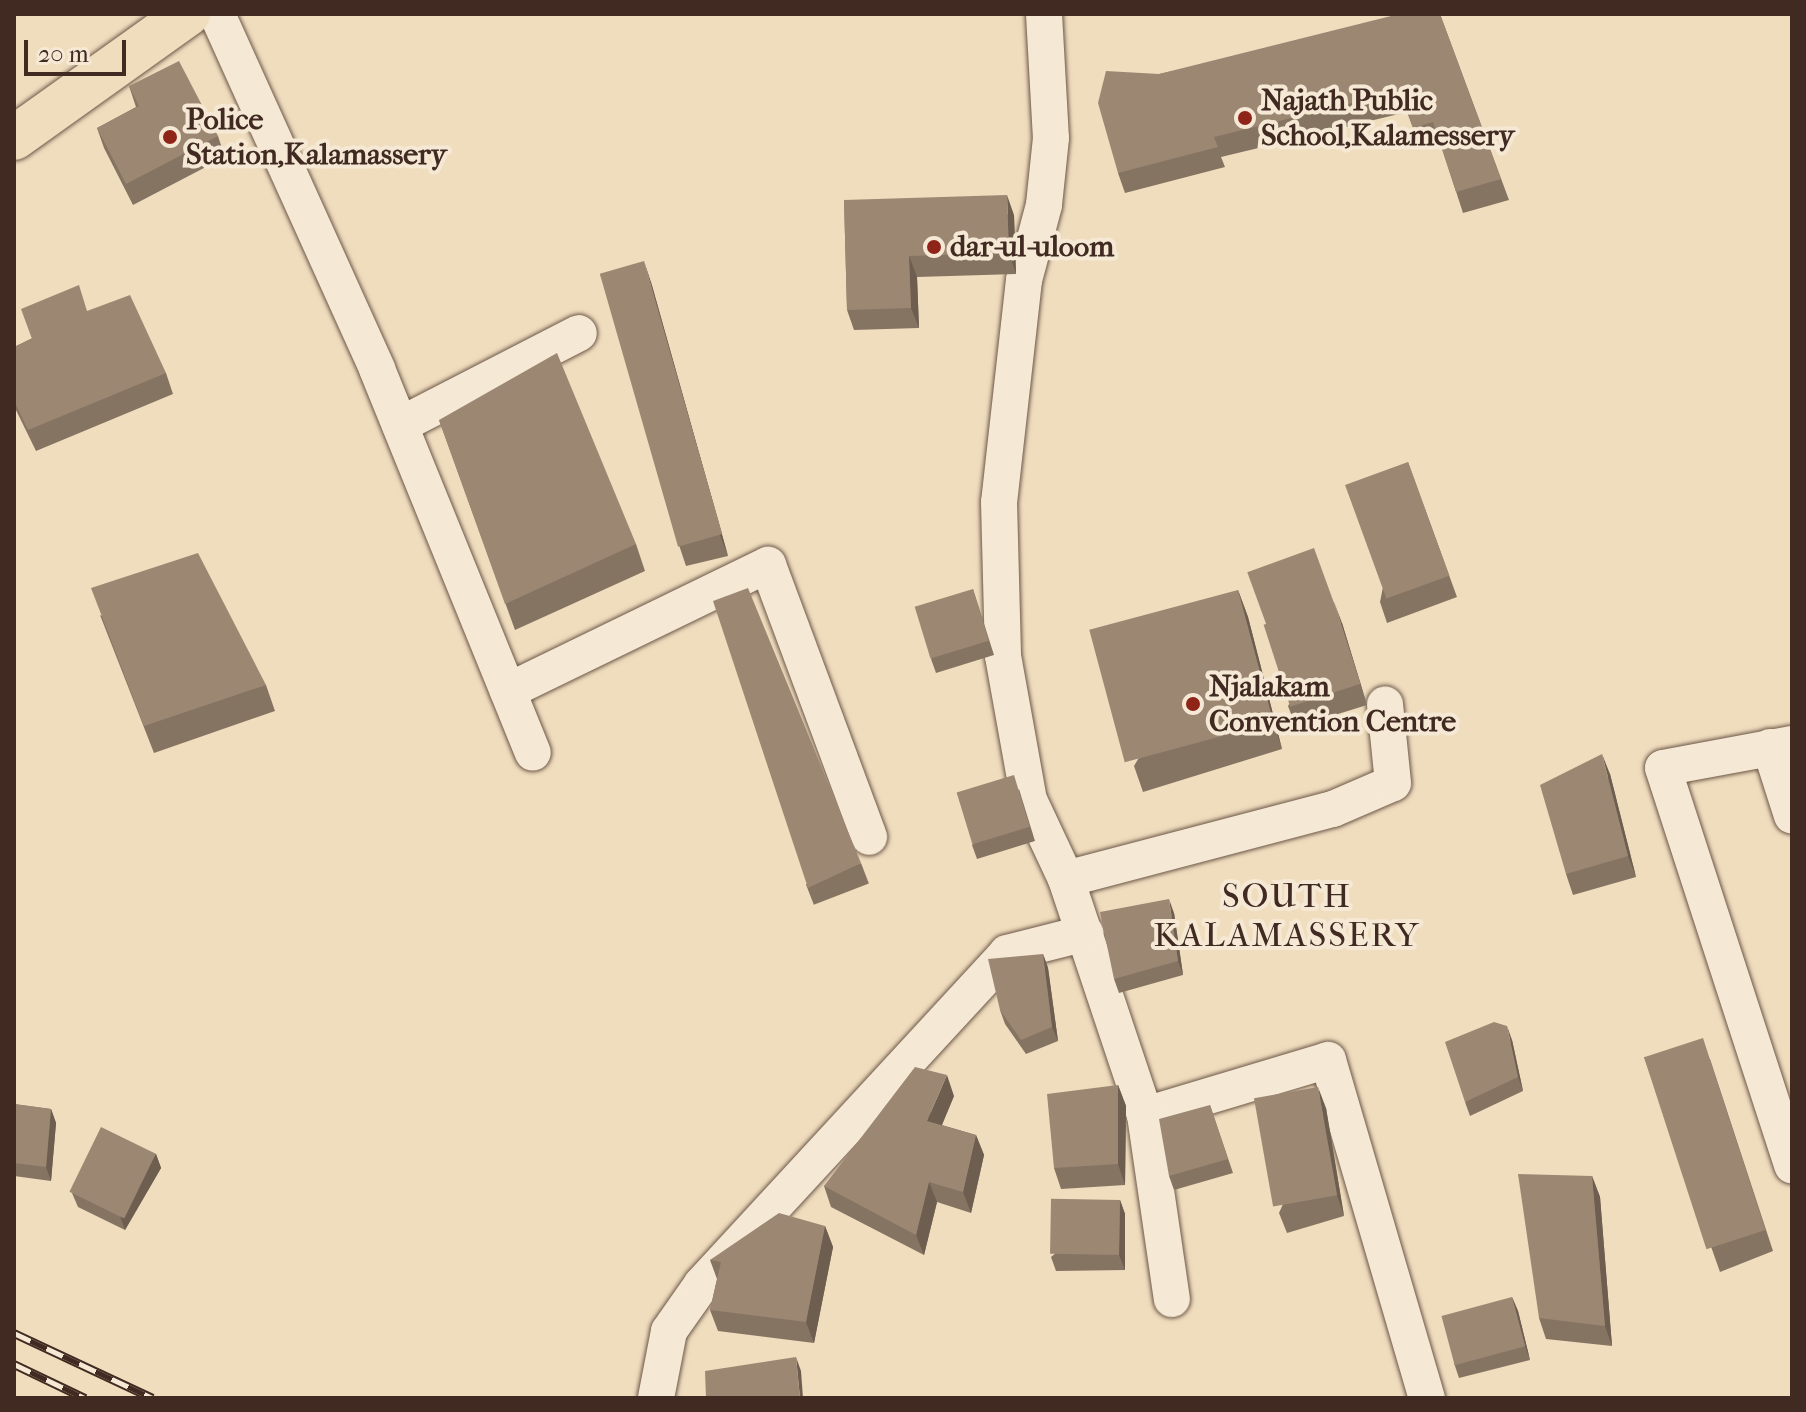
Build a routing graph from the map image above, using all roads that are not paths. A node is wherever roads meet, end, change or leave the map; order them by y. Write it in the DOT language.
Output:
graph roads {
  1 [pos="188,14"];
  2 [pos="217,14"];
  3 [pos="1044,14"];
  4 [pos="14,138"];
  5 [pos="579,333"];
  6 [pos="400,425"];
  7 [pos="508,691"];
  8 [pos="1385,704"];
  9 [pos="1781,745"];
  10 [pos="533,753"];
  11 [pos="1792,816"];
  12 [pos="869,837"];
  13 [pos="1066,879"];
  14 [pos="1086,933"];
  15 [pos="1145,1115"];
  16 [pos="1792,1166"];
  17 [pos="1172,1299"];
  18 [pos="656,1398"];
  19 [pos="1427,1398"];
  1 -- 4 [label="main road"];
  2 -- 6 [label="street"];
  3 -- 13 [label="street"];
  5 -- 6 [label="street"];
  6 -- 7 [label="street"];
  7 -- 10 [label="street"];
  7 -- 12 [label="street"];
  8 -- 13 [label="street"];
  9 -- 11 [label="street"];
  9 -- 16 [label="street"];
  13 -- 14 [label="street"];
  14 -- 15 [label="street"];
  14 -- 18 [label="street"];
  15 -- 17 [label="street"];
  15 -- 19 [label="street"];
}
